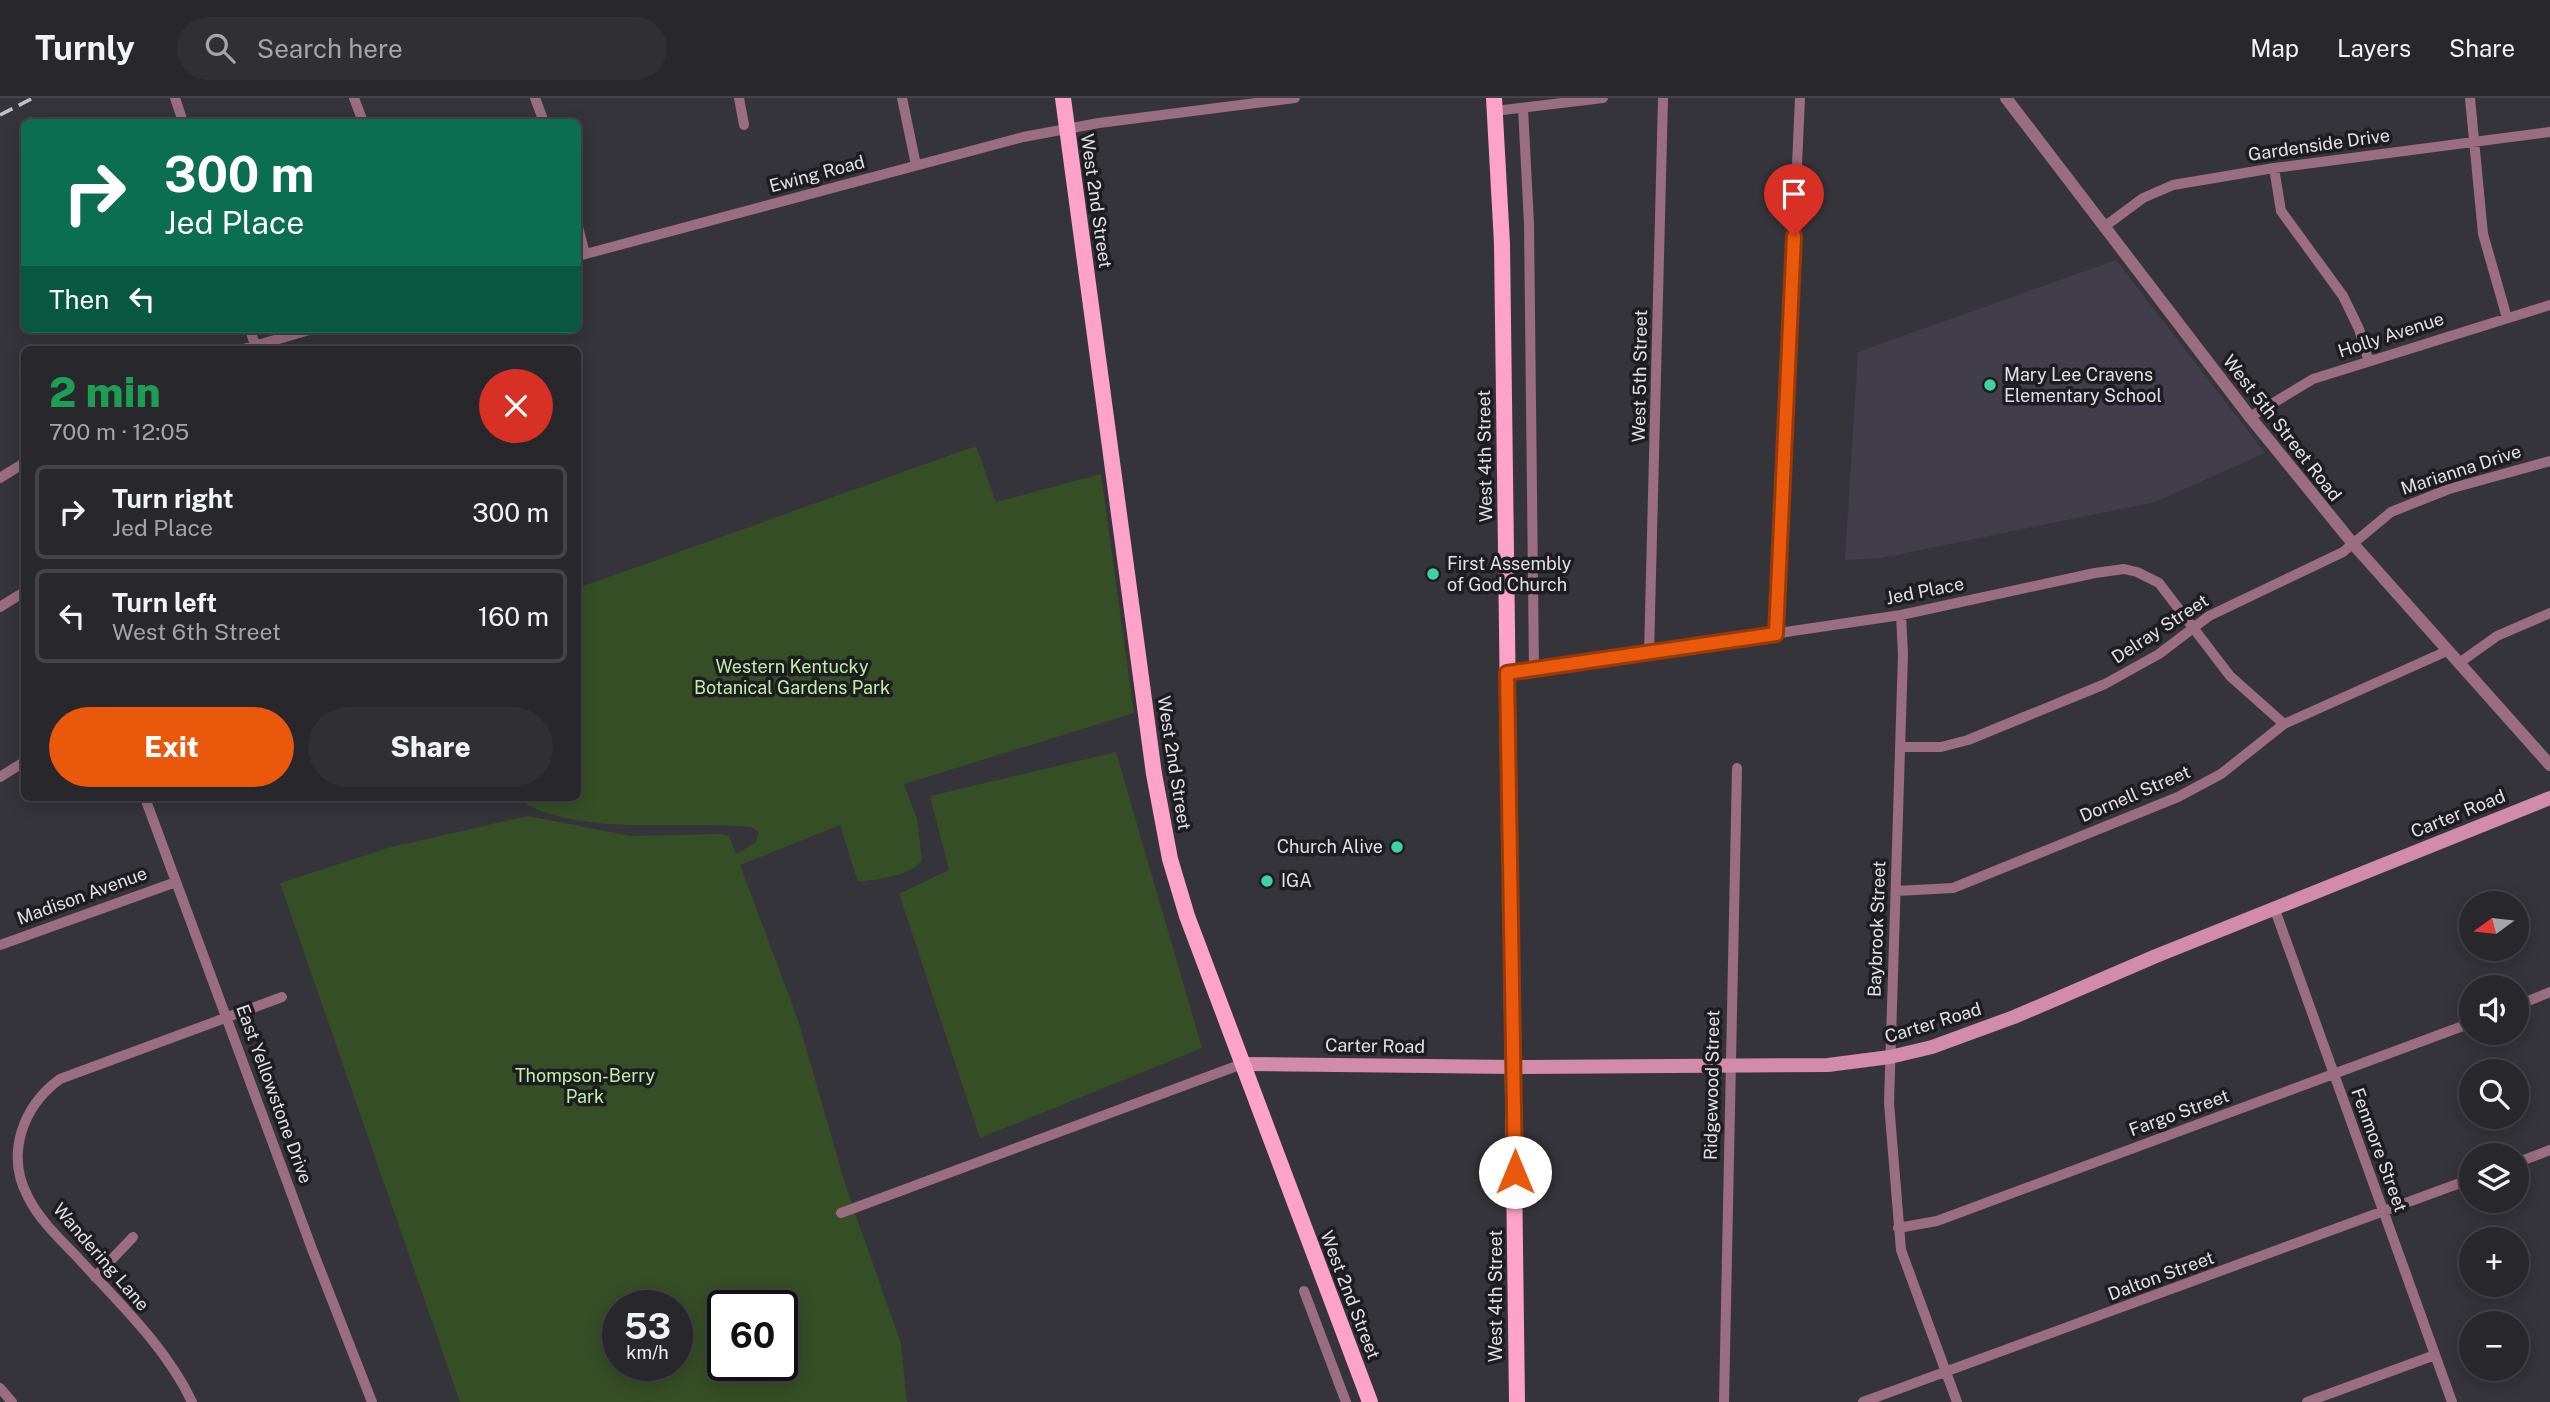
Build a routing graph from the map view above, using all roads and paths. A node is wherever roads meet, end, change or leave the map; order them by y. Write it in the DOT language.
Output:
graph roads {
  1 [pos="175,98"];
  2 [pos="354,98"];
  3 [pos="536,98"];
  4 [pos="739,98"];
  5 [pos="902,98"];
  6 [pos="1063,98"];
  7 [pos="1295,98"];
  8 [pos="1603,98"];
  9 [pos="1663,98"];
  10 [pos="1800,98"];
  11 [pos="2006,98"];
  12 [pos="2470,98"];
  13 [pos="1495,104"];
  14 [pos="1523,108"];
  15 [pos="182,119"];
  16 [pos="362,119"];
  17 [pos="543,119"];
  18 [pos="744,125"];
  19 [pos="1067,127"];
  20 [pos="2550,132"];
  21 [pos="2476,142"];
  22 [pos="916,165"];
  23 [pos="2274,168"];
  24 [pos="2104,227"];
  25 [pos="581,255"];
  26 [pos="2550,305"];
  27 [pos="2507,318"];
  28 [pos="251,333"];
  29 [pos="298,333"];
  30 [pos="255,345"];
  31 [pos="252,346"];
  32 [pos="2368,359"];
  33 [pos="2250,417"];
  34 [pos="2550,461"];
  35 [pos="21,466"];
  36 [pos="0,478"];
  37 [pos="2354,545"];
  38 [pos="21,594"];
  39 [pos="0,607"];
  40 [pos="2550,613"];
  41 [pos="1901,615"];
  42 [pos="2191,628"];
  43 [pos="1776,634"];
  44 [pos="2447,651"];
  45 [pos="1649,654"];
  46 [pos="2459,663"];
  47 [pos="1534,671"];
  48 [pos="1507,673"];
  49 [pos="2284,724"];
  50 [pos="1900,747"];
  51 [pos="21,764"];
  52 [pos="2550,765"];
  53 [pos="1737,768"];
  54 [pos="0,777"];
  55 [pos="2550,798"];
  56 [pos="146,801"];
  57 [pos="176,882"];
  58 [pos="1896,891"];
  59 [pos="2275,910"];
  60 [pos="0,945"];
  61 [pos="2550,992"];
  62 [pos="282,997"];
  63 [pos="2529,1001"];
  64 [pos="226,1015"];
  65 [pos="2459,1028"];
  66 [pos="1890,1057"];
  67 [pos="1242,1064"];
  68 [pos="1730,1065"];
  69 [pos="1514,1067"];
  70 [pos="2333,1075"];
  71 [pos="2550,1150"];
  72 [pos="2529,1158"];
  73 [pos="2459,1184"];
  74 [pos="2383,1212"];
  75 [pos="841,1213"];
  76 [pos="1898,1228"];
  77 [pos="133,1237"];
  78 [pos="95,1277"];
  79 [pos="1304,1290"];
  80 [pos="1342,1327"];
  81 [pos="1320,1332"];
  82 [pos="2435,1355"];
  83 [pos="1947,1373"];
  84 [pos="0,1388"];
  85 [pos="12,1402"];
  86 [pos="192,1402"];
  87 [pos="372,1402"];
  88 [pos="1346,1402"];
  89 [pos="1370,1402"];
  90 [pos="1517,1402"];
  91 [pos="1724,1402"];
  92 [pos="1863,1402"];
  93 [pos="1957,1402"];
  94 [pos="2307,1402"];
  95 [pos="2452,1402"];
  1 -- 15 [label="street"];
  2 -- 16 [label="street"];
  3 -- 17 [label="street"];
  4 -- 18 [label="street"];
  5 -- 22 [label="street"];
  6 -- 19 [label="main road, West 2nd Street"];
  7 -- 19 [label="street, Ewing Road"];
  8 -- 14 [label="street"];
  9 -- 45 [label="street, West 5th Street"];
  10 -- 43 [label="street"];
  11 -- 24 [label="street, West 5th Street Road"];
  12 -- 21 [label="street"];
  13 -- 14 [label="street"];
  13 -- 48 [label="main road, West 4th Street"];
  14 -- 47 [label="street"];
  19 -- 22 [label="street, Ewing Road"];
  19 -- 67 [label="main road, West 2nd Street"];
  20 -- 21 [label="street, Gardenside Drive"];
  21 -- 23 [label="street, Gardenside Drive"];
  21 -- 27 [label="street"];
  22 -- 25 [label="street, Ewing Road"];
  23 -- 24 [label="street, Gardenside Drive"];
  23 -- 32 [label="street"];
  24 -- 33 [label="street, West 5th Street Road"];
  26 -- 27 [label="street, Holly Avenue"];
  27 -- 32 [label="street, Holly Avenue"];
  28 -- 30 [label="street"];
  29 -- 30 [label="street"];
  30 -- 31 [label="street"];
  32 -- 33 [label="street, Holly Avenue"];
  33 -- 37 [label="street, West 5th Street Road"];
  34 -- 37 [label="street, Marianna Drive"];
  35 -- 36 [label="street"];
  37 -- 42 [label="street, Delray Street"];
  37 -- 44 [label="street, West 5th Street Road"];
  38 -- 39 [label="street"];
  40 -- 46 [label="street"];
  41 -- 42 [label="street, Jed Place"];
  41 -- 43 [label="street, Jed Place"];
  41 -- 50 [label="street, Baybrook Street"];
  42 -- 49 [label="street, Jed Place"];
  42 -- 50 [label="street, Delray Street"];
  43 -- 45 [label="street, Jed Place"];
  44 -- 46 [label="street, West 5th Street Road"];
  44 -- 49 [label="street, Dornell Street"];
  45 -- 47 [label="street, Jed Place"];
  46 -- 52 [label="street, West 5th Street Road"];
  47 -- 48 [label="street, Jed Place"];
  48 -- 69 [label="main road, West 4th Street"];
  49 -- 58 [label="street, Dornell Street"];
  50 -- 58 [label="street, Baybrook Street"];
  51 -- 54 [label="street"];
  53 -- 68 [label="street, Ridgewood Street"];
  55 -- 59 [label="main road, Carter Road"];
  56 -- 57 [label="street, East Yellowstone Drive"];
  57 -- 60 [label="street, Madison Avenue"];
  57 -- 64 [label="street, East Yellowstone Drive"];
  58 -- 66 [label="street, Baybrook Street"];
  59 -- 66 [label="main road, Carter Road"];
  59 -- 70 [label="street, Fenmore Street"];
  61 -- 63 [label="street"];
  62 -- 64 [label="street, Wandering Lane"];
  64 -- 78 [label="street, Wandering Lane"];
  64 -- 87 [label="street, East Yellowstone Drive"];
  65 -- 70 [label="street, Fargo Street"];
  66 -- 68 [label="main road, Carter Road"];
  66 -- 76 [label="street, Baybrook Street"];
  67 -- 69 [label="main road, Carter Road"];
  67 -- 75 [label="street"];
  67 -- 80 [label="main road, West 2nd Street"];
  68 -- 69 [label="main road, Carter Road"];
  68 -- 91 [label="street, Ridgewood Street"];
  69 -- 90 [label="main road, West 4th Street"];
  70 -- 74 [label="street, Fenmore Street"];
  70 -- 76 [label="street, Fargo Street"];
  71 -- 72 [label="street"];
  73 -- 74 [label="street, Dalton Street"];
  74 -- 82 [label="street, Fenmore Street"];
  74 -- 83 [label="street, Dalton Street"];
  76 -- 83 [label="street, Baybrook Street"];
  77 -- 78 [label="street"];
  78 -- 86 [label="street, Wandering Lane"];
  79 -- 81 [label="street"];
  80 -- 81 [label="street"];
  80 -- 89 [label="main road, West 2nd Street"];
  81 -- 88 [label="street"];
  82 -- 94 [label="street"];
  82 -- 95 [label="street, Fenmore Street"];
  83 -- 92 [label="street, Dalton Street"];
  83 -- 93 [label="street, Baybrook Street"];
  84 -- 85 [label="street"];
}
